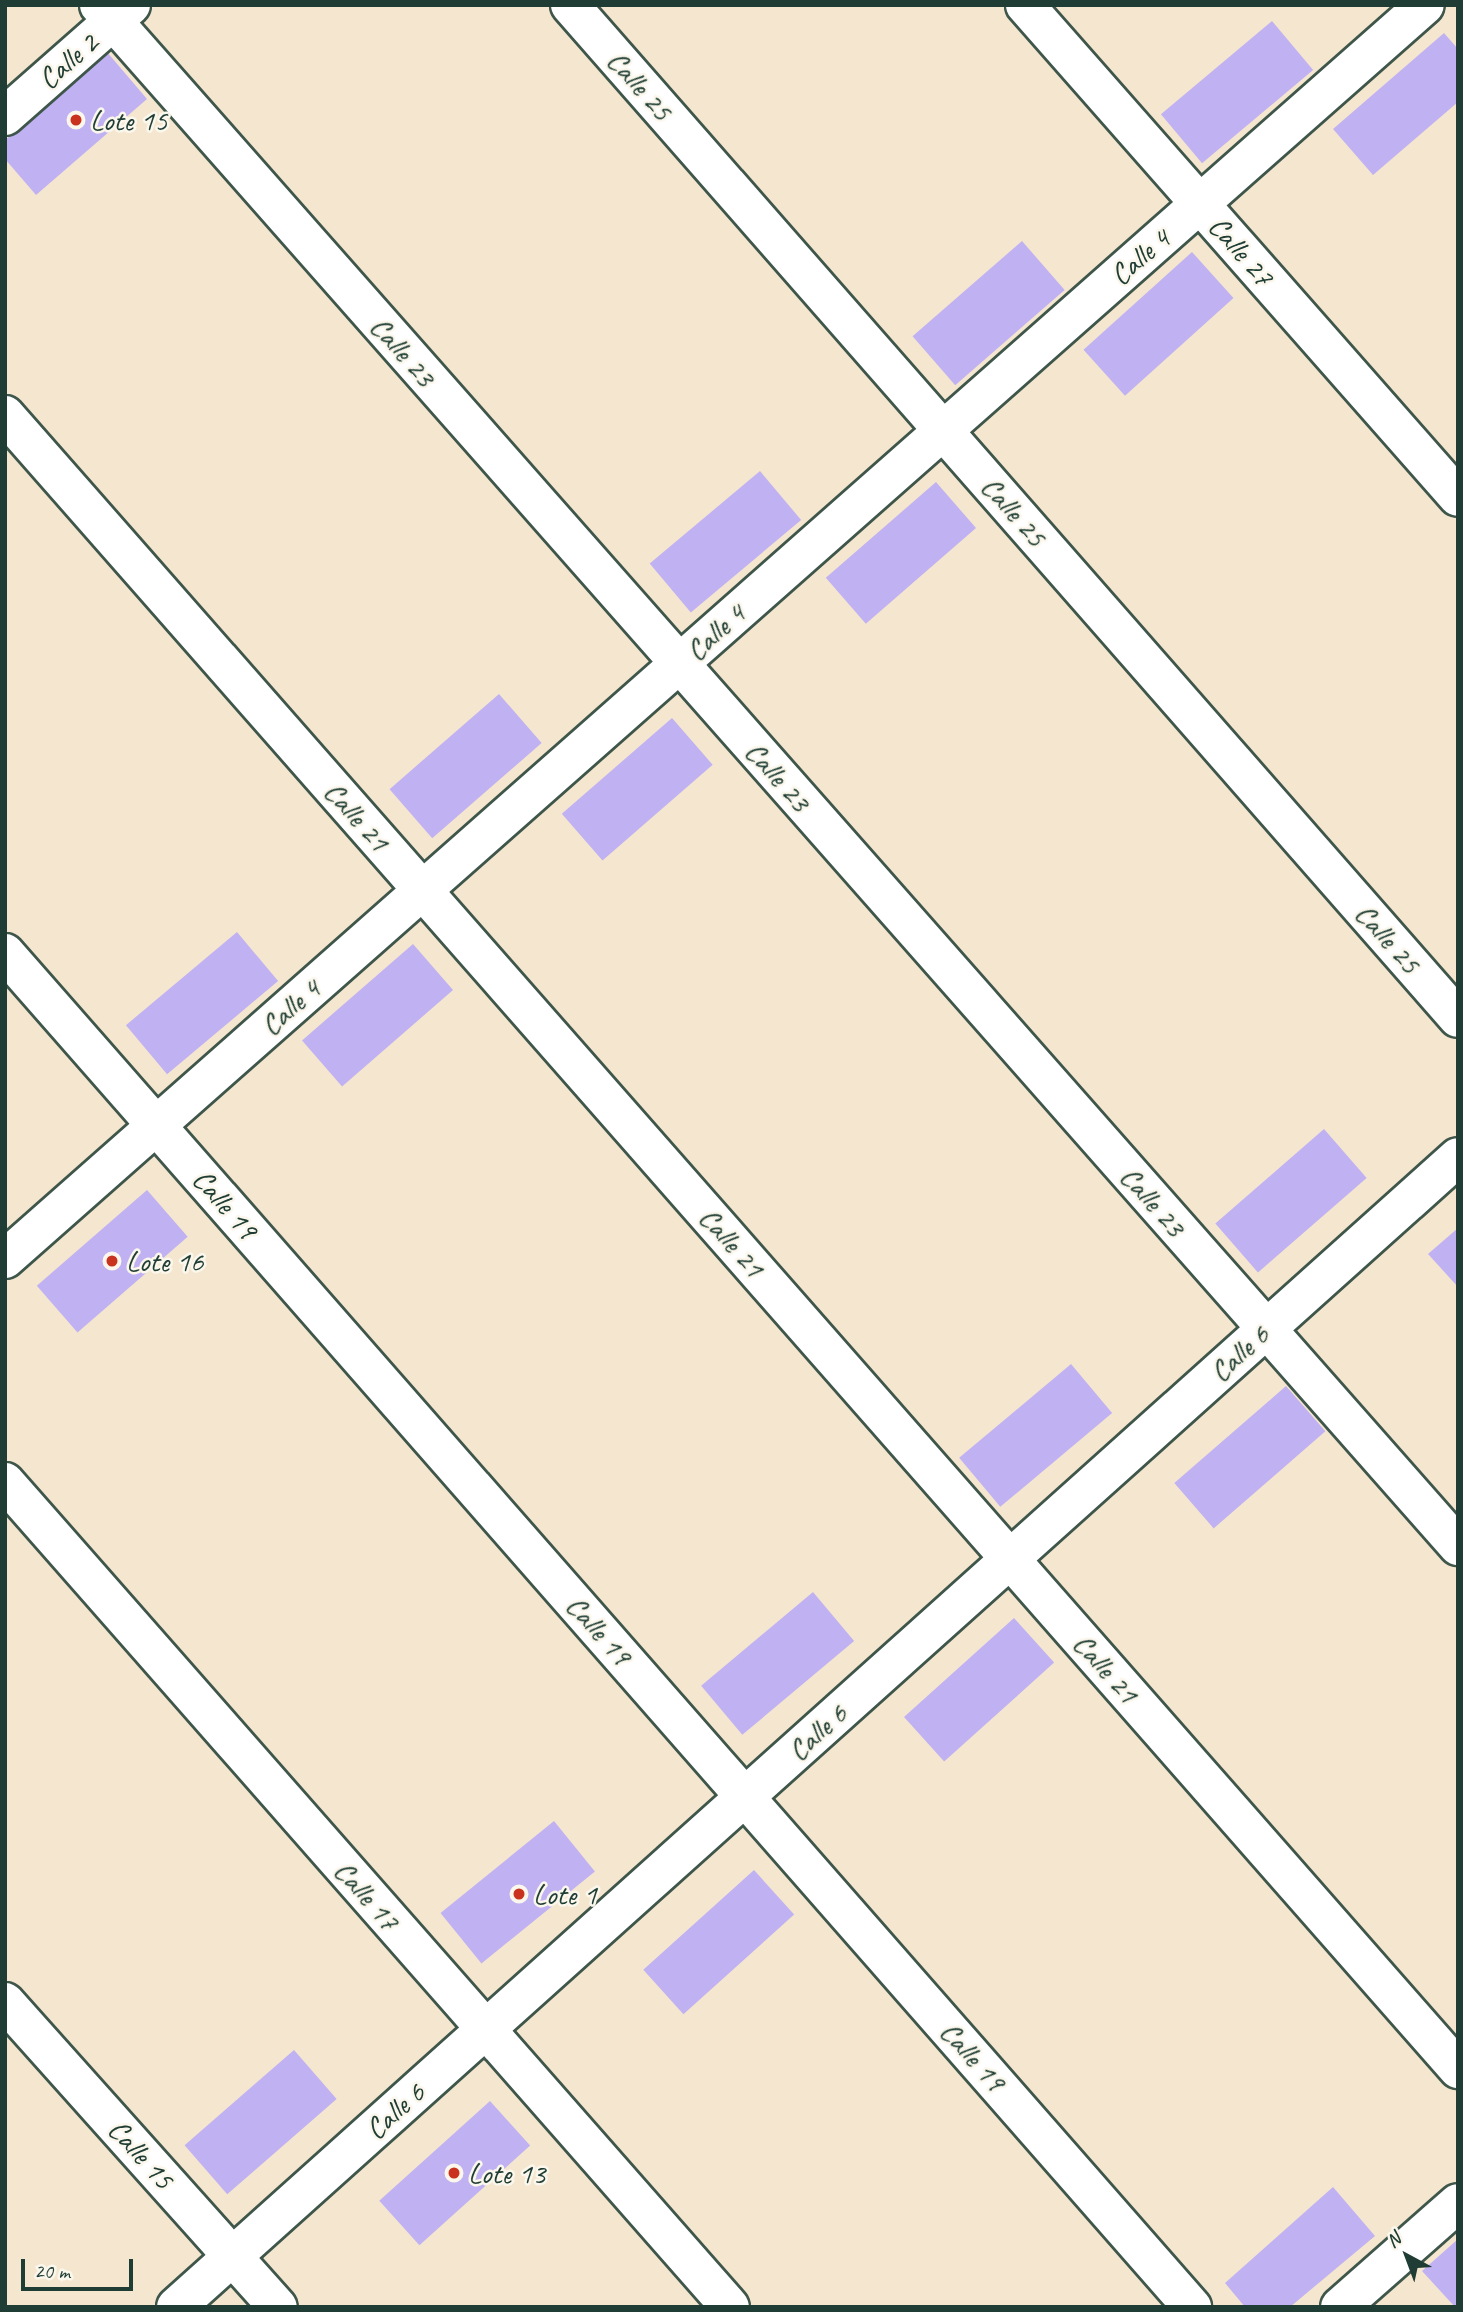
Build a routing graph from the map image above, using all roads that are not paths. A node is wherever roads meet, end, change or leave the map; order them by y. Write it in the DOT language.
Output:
graph roads {
  1 [pos="570,5"];
  2 [pos="1025,5"];
  3 [pos="1425,5"];
  4 [pos="114,11"];
  5 [pos="5,116"];
  6 [pos="1200,204"];
  7 [pos="5,415"];
  8 [pos="943,430"];
  9 [pos="1458,498"];
  10 [pos="679,664"];
  11 [pos="423,890"];
  12 [pos="5,953"];
  13 [pos="1458,1018"];
  14 [pos="156,1125"];
  15 [pos="1458,1157"];
  16 [pos="5,1259"];
  17 [pos="1266,1329"];
  18 [pos="5,1482"];
  19 [pos="1458,1546"];
  20 [pos="1010,1559"];
  21 [pos="745,1797"];
  22 [pos="5,2002"];
  23 [pos="486,2029"];
  24 [pos="1458,2069"];
  25 [pos="1458,2203"];
  26 [pos="232,2256"];
  27 [pos="176,2307"];
  28 [pos="278,2307"];
  29 [pos="730,2307"];
  30 [pos="1192,2307"];
  31 [pos="1340,2307"];
  1 -- 8 [label="street, Calle 25"];
  2 -- 6 [label="street, Calle 27"];
  3 -- 6 [label="street, Calle 4"];
  4 -- 5 [label="street, Calle 2"];
  4 -- 10 [label="street, Calle 23"];
  6 -- 8 [label="street, Calle 4"];
  6 -- 9 [label="street, Calle 27"];
  7 -- 11 [label="street, Calle 21"];
  8 -- 10 [label="street, Calle 4"];
  8 -- 13 [label="street, Calle 25"];
  10 -- 11 [label="street, Calle 4"];
  10 -- 17 [label="street, Calle 23"];
  11 -- 14 [label="street, Calle 4"];
  11 -- 20 [label="street, Calle 21"];
  12 -- 14 [label="street, Calle 19"];
  14 -- 16 [label="street, Calle 4"];
  14 -- 21 [label="street, Calle 19"];
  15 -- 17 [label="street, Calle 6"];
  17 -- 19 [label="street, Calle 23"];
  17 -- 20 [label="street, Calle 6"];
  18 -- 23 [label="street, Calle 17"];
  20 -- 21 [label="street, Calle 6"];
  20 -- 24 [label="street, Calle 21"];
  21 -- 23 [label="street, Calle 6"];
  21 -- 30 [label="street, Calle 19"];
  22 -- 26 [label="street, Calle 15"];
  23 -- 26 [label="street, Calle 6"];
  23 -- 29 [label="street, Calle 17"];
  25 -- 31 [label="street"];
  26 -- 27 [label="street, Calle 6"];
  26 -- 28 [label="street, Calle 15"];
}
